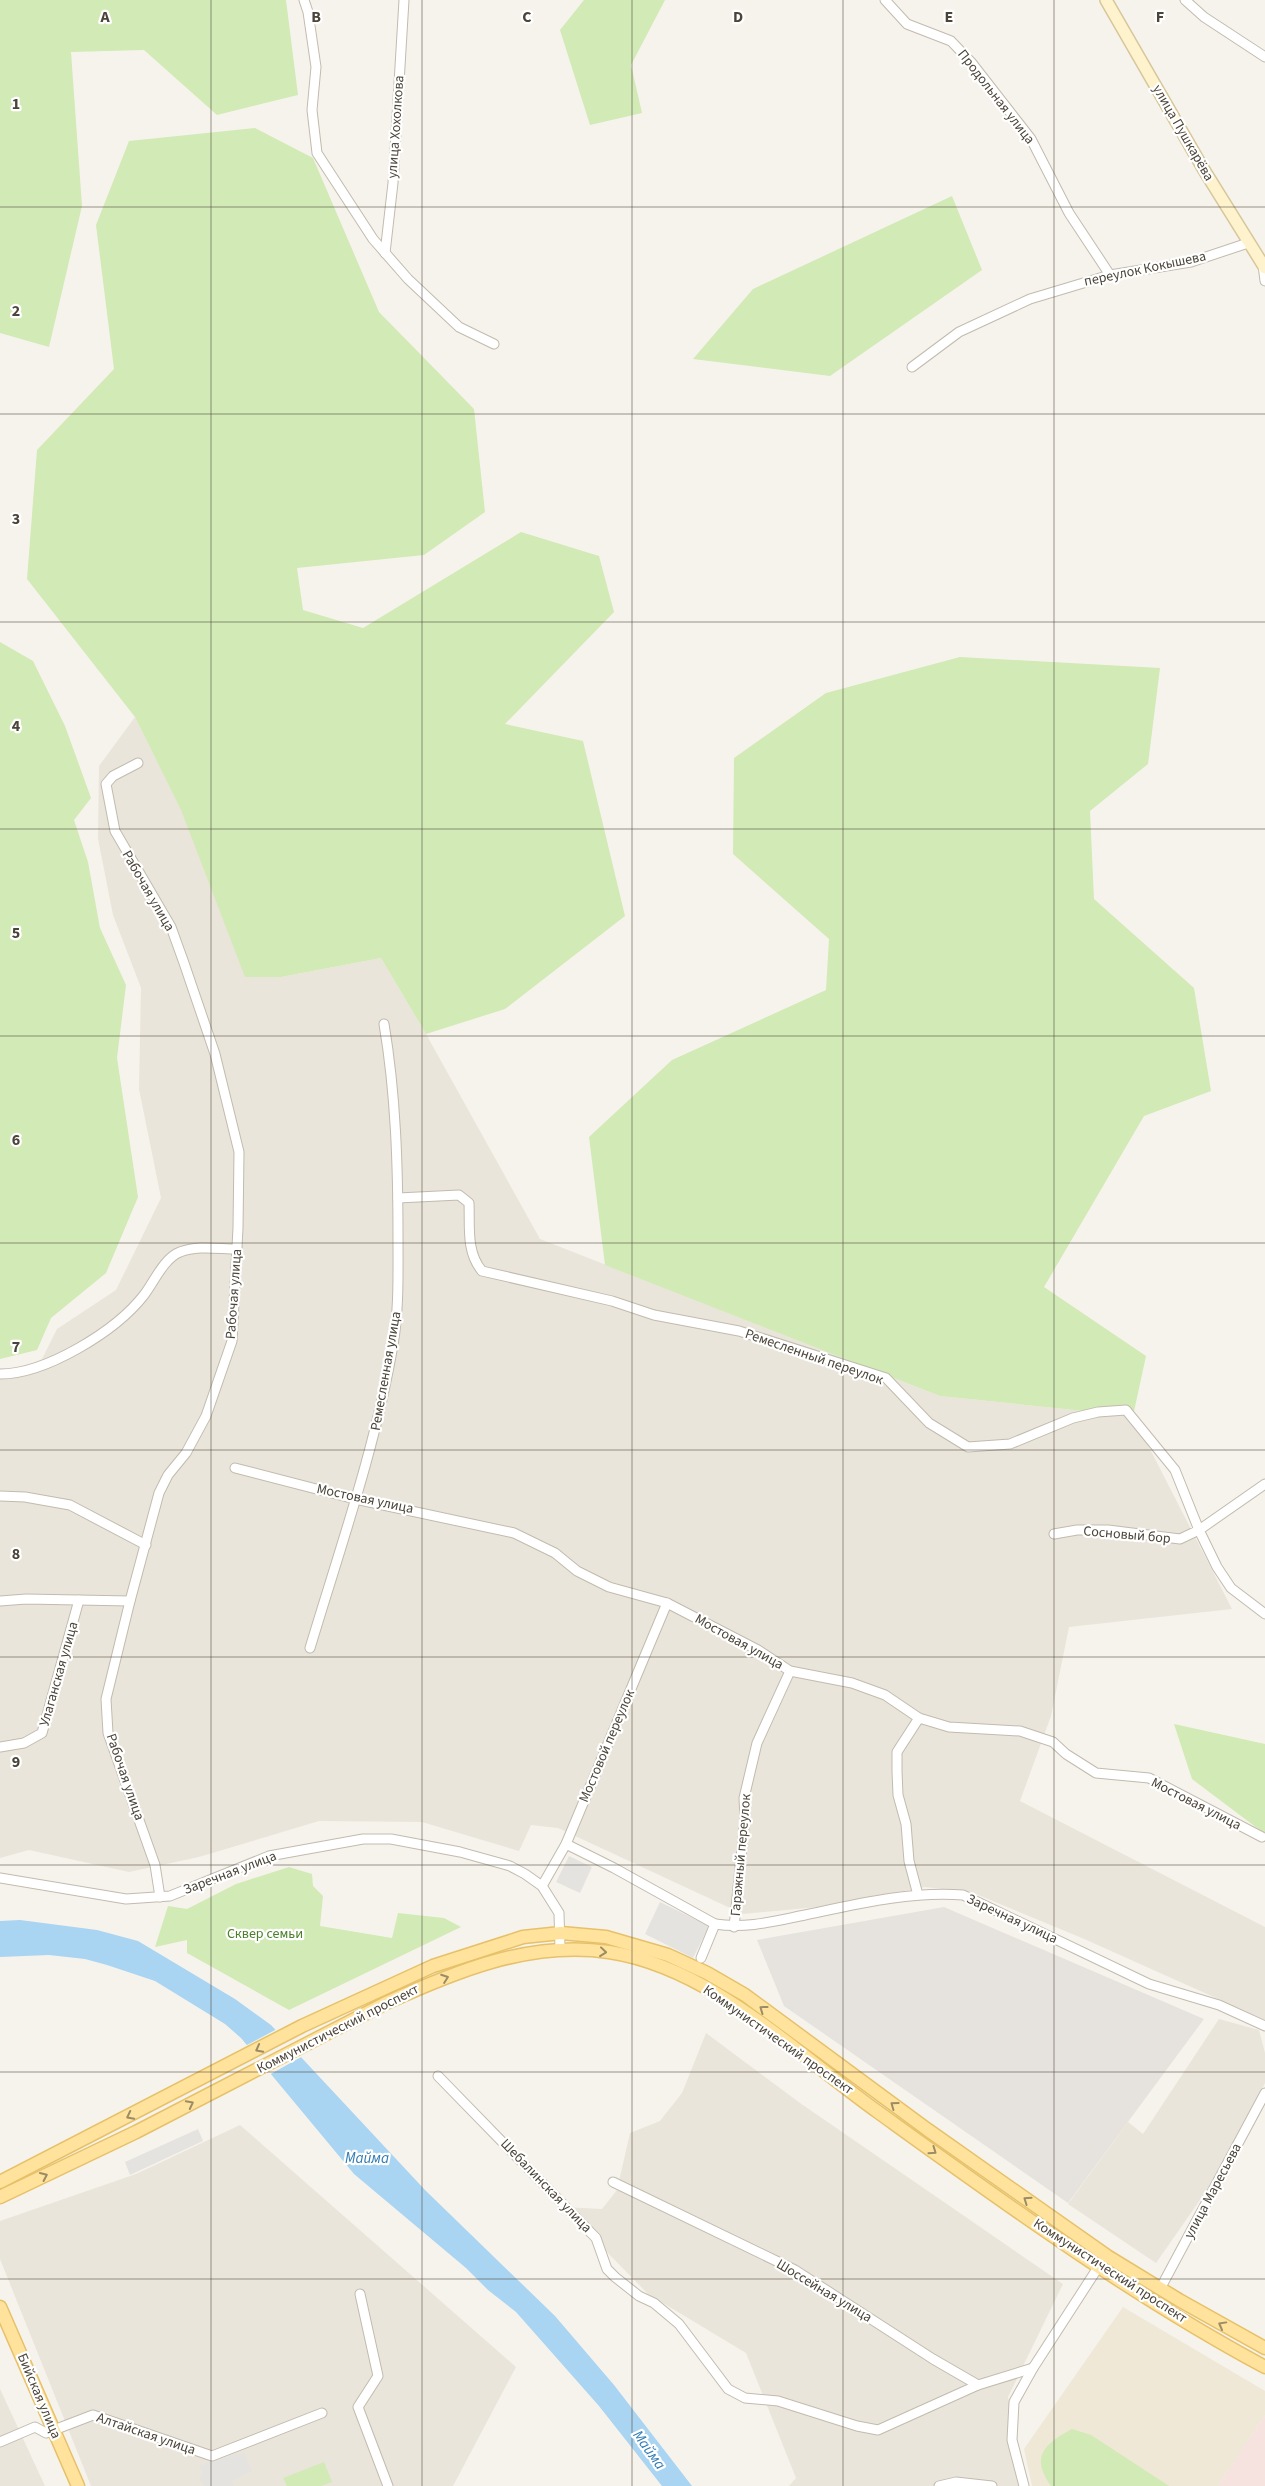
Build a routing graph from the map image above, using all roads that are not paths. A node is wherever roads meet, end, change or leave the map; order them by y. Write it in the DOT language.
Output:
graph roads {
  1 [pos="304,0"];
  2 [pos="404,0"];
  3 [pos="885,0"];
  4 [pos="1106,0"];
  5 [pos="1185,0"];
  6 [pos="1265,57"];
  7 [pos="1248,243"];
  8 [pos="385,253"];
  9 [pos="1264,267"];
  10 [pos="1110,275"];
  11 [pos="1265,281"];
  12 [pos="494,344"];
  13 [pos="912,367"];
  14 [pos="138,763"];
  15 [pos="384,1024"];
  16 [pos="398,1198"];
  17 [pos="237,1249"];
  18 [pos="0,1374"];
  19 [pos="235,1468"];
  20 [pos="1265,1484"];
  21 [pos="0,1496"];
  22 [pos="355,1499"];
  23 [pos="1199,1530"];
  24 [pos="1054,1534"];
  25 [pos="146,1545"];
  26 [pos="79,1600"];
  27 [pos="0,1601"];
  28 [pos="130,1601"];
  29 [pos="667,1603"];
  30 [pos="1265,1614"];
  31 [pos="310,1648"];
  32 [pos="790,1671"];
  33 [pos="919,1718"];
  34 [pos="0,1747"];
  35 [pos="1262,1838"];
  36 [pos="566,1844"];
  37 [pos="0,1878"];
  38 [pos="542,1886"];
  39 [pos="918,1895"];
  40 [pos="160,1897"];
  41 [pos="715,1924"];
  42 [pos="734,1927"];
  43 [pos="560,1933"];
  44 [pos="560,1948"];
  45 [pos="701,1958"];
  46 [pos="1265,2026"];
  47 [pos="438,2076"];
  48 [pos="1265,2093"];
  49 [pos="0,2182"];
  50 [pos="613,2182"];
  51 [pos="0,2197"];
  52 [pos="1099,2266"];
  53 [pos="1160,2289"];
  54 [pos="360,2294"];
  55 [pos="0,2307"];
  56 [pos="0,2326"];
  57 [pos="1265,2348"];
  58 [pos="1265,2367"];
  59 [pos="1033,2368"];
  60 [pos="978,2385"];
  61 [pos="322,2413"];
  62 [pos="50,2432"];
  63 [pos="0,2442"];
  64 [pos="69,2486"];
  65 [pos="78,2486"];
  66 [pos="388,2486"];
  67 [pos="940,2486"];
  68 [pos="992,2486"];
  69 [pos="1024,2486"];
  1 -- 8 [label="street"];
  2 -- 8 [label="street, улица Хохолкова"];
  3 -- 10 [label="street, Продольная улица"];
  4 -- 7 [label="street, улица Пушкарёва"];
  5 -- 6 [label="street"];
  7 -- 9 [label="street, улица Пушкарёва"];
  7 -- 10 [label="street, переулок Кокышева"];
  8 -- 12 [label="street"];
  9 -- 11 [label="street"];
  10 -- 13 [label="street, переулок Кокышева"];
  14 -- 17 [label="street, Рабочая улица"];
  15 -- 16 [label="street, Ремесленная улица"];
  16 -- 22 [label="street, Ремесленная улица"];
  16 -- 23 [label="street, Ремесленный переулок"];
  17 -- 18 [label="street"];
  17 -- 25 [label="street, Рабочая улица"];
  19 -- 22 [label="street, Мостовая улица"];
  20 -- 23 [label="street, Сосновый бор"];
  21 -- 25 [label="street"];
  22 -- 29 [label="street, Мостовая улица"];
  22 -- 31 [label="street, Ремесленная улица"];
  23 -- 24 [label="street, Сосновый бор"];
  23 -- 30 [label="street"];
  25 -- 28 [label="street, Рабочая улица"];
  26 -- 27 [label="street"];
  26 -- 28 [label="street"];
  26 -- 34 [label="street, Улаганская улица"];
  28 -- 40 [label="street, Рабочая улица"];
  29 -- 32 [label="street, Мостовая улица"];
  29 -- 36 [label="street, Мостовой переулок"];
  32 -- 33 [label="street, Мостовая улица"];
  32 -- 42 [label="street, Гаражный переулок"];
  33 -- 35 [label="street, Мостовая улица"];
  33 -- 39 [label="street"];
  36 -- 38 [label="street, Мостовой переулок"];
  36 -- 41 [label="street"];
  37 -- 40 [label="street, Заречная улица"];
  38 -- 40 [label="street, Заречная улица"];
  38 -- 43 [label="street"];
  39 -- 42 [label="street, Заречная улица"];
  39 -- 46 [label="street, Заречная улица"];
  41 -- 42 [label="street, Заречная улица"];
  41 -- 45 [label="street"];
  43 -- 44 [label="street"];
  43 -- 49 [label="main road, Коммунистический проспект, one-way"];
  53 -- 43 [label="main road, Коммунистический проспект, one-way"];
  51 -- 44 [label="main road, Коммунистический проспект, one-way"];
  44 -- 52 [label="main road, Коммунистический проспект, one-way"];
  47 -- 60 [label="street, Шебалинская улица"];
  48 -- 53 [label="street, улица Маресьева"];
  50 -- 60 [label="street, Шоссейная улица"];
  52 -- 58 [label="main road, Коммунистический проспект"];
  52 -- 59 [label="street"];
  57 -- 53 [label="main road, Коммунистический проспект, one-way"];
  54 -- 66 [label="street"];
  55 -- 62 [label="main road, Бийская улица"];
  56 -- 62 [label="main road, Бийская улица"];
  59 -- 60 [label="street"];
  59 -- 69 [label="street"];
  61 -- 62 [label="street, Алтайская улица"];
  62 -- 63 [label="street, Алтайская улица"];
  62 -- 64 [label="main road, Бийская улица"];
  62 -- 65 [label="main road, Бийская улица"];
  67 -- 68 [label="street"];
}
